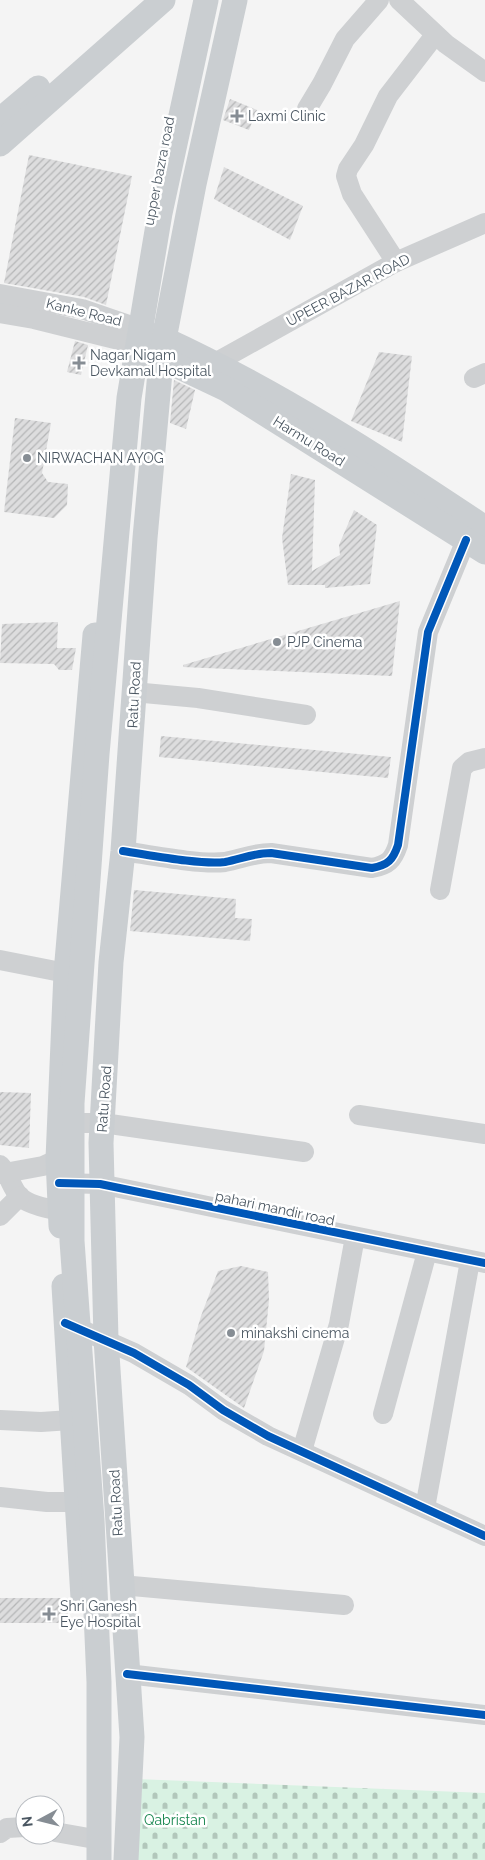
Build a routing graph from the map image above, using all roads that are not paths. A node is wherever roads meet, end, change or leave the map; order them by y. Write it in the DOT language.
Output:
graph roads {
  1 [pos="139,0"];
  2 [pos="163,0"];
  3 [pos="195,0"];
  4 [pos="206,0"];
  5 [pos="221,0"];
  6 [pos="235,0"];
  7 [pos="379,0"];
  8 [pos="399,0"];
  9 [pos="436,35"];
  10 [pos="485,72"];
  11 [pos="307,108"];
  12 [pos="0,120"];
  13 [pos="0,144"];
  14 [pos="485,223"];
  15 [pos="396,262"];
  16 [pos="0,294"];
  17 [pos="0,314"];
  18 [pos="129,333"];
  19 [pos="163,348"];
  20 [pos="215,363"];
  21 [pos="479,540"];
  22 [pos="134,692"];
  23 [pos="306,714"];
  24 [pos="485,758"];
  25 [pos="123,852"];
  26 [pos="440,890"];
  27 [pos="0,960"];
  28 [pos="66,973"];
  29 [pos="359,1115"];
  30 [pos="60,1123"];
  31 [pos="103,1123"];
  32 [pos="485,1134"];
  33 [pos="304,1152"];
  34 [pos="2,1170"];
  35 [pos="58,1171"];
  36 [pos="100,1184"];
  37 [pos="20,1196"];
  38 [pos="61,1211"];
  39 [pos="0,1216"];
  40 [pos="355,1237"];
  41 [pos="427,1252"];
  42 [pos="478,1262"];
  43 [pos="65,1323"];
  44 [pos="106,1339"];
  45 [pos="383,1414"];
  46 [pos="0,1420"];
  47 [pos="71,1420"];
  48 [pos="302,1451"];
  49 [pos="0,1497"];
  50 [pos="76,1502"];
  51 [pos="425,1508"];
  52 [pos="485,1536"];
  53 [pos="121,1585"];
  54 [pos="344,1605"];
  55 [pos="127,1674"];
  56 [pos="485,1715"];
  57 [pos="15,1828"];
  58 [pos="0,1833"];
  59 [pos="65,1838"];
  60 [pos="92,1853"];
  61 [pos="113,1860"];
  62 [pos="126,1860"];
  1 -- 12 [label="main road"];
  2 -- 13 [label="main road"];
  3 -- 18 [label="main road, upper bazra road"];
  4 -- 60 [label="main road, bridge"];
  5 -- 61 [label="main road"];
  6 -- 19 [label="main road"];
  7 -- 11 [label="street"];
  8 -- 9 [label="street"];
  9 -- 10 [label="street"];
  9 -- 15 [label="street"];
  14 -- 15 [label="street, UPEER BAZAR ROAD"];
  15 -- 20 [label="street, UPEER BAZAR ROAD"];
  16 -- 18 [label="street, Kanke Road"];
  17 -- 18 [label="street, Kanke Road"];
  18 -- 19 [label="main road, Harmu Road"];
  18 -- 28 [label="main road"];
  19 -- 20 [label="main road, Harmu Road"];
  19 -- 21 [label="main road, Harmu Road"];
  19 -- 22 [label="main road, Ratu Road"];
  20 -- 21 [label="main road, Harmu Road"];
  21 -- 25 [label="street"];
  22 -- 23 [label="street"];
  22 -- 25 [label="main road, Ratu Road"];
  24 -- 26 [label="street"];
  25 -- 31 [label="main road, Ratu Road"];
  27 -- 28 [label="street"];
  28 -- 30 [label="main road"];
  29 -- 32 [label="street"];
  30 -- 31 [label="street"];
  30 -- 35 [label="main road"];
  31 -- 33 [label="street"];
  31 -- 36 [label="main road, Ratu Road"];
  34 -- 35 [label="street"];
  34 -- 37 [label="street"];
  35 -- 36 [label="street, pahari mandir road"];
  35 -- 38 [label="main road"];
  36 -- 40 [label="street, pahari mandir road"];
  36 -- 44 [label="main road, Ratu Road"];
  37 -- 38 [label="street"];
  37 -- 39 [label="street"];
  38 -- 43 [label="main road"];
  40 -- 41 [label="street, pahari mandir road"];
  40 -- 48 [label="street"];
  41 -- 42 [label="street, pahari mandir road"];
  41 -- 45 [label="street"];
  42 -- 51 [label="street"];
  43 -- 44 [label="street"];
  43 -- 47 [label="main road"];
  44 -- 48 [label="street"];
  44 -- 53 [label="main road, Ratu Road"];
  46 -- 47 [label="street"];
  47 -- 50 [label="main road"];
  48 -- 51 [label="street"];
  49 -- 50 [label="street"];
  50 -- 60 [label="main road"];
  51 -- 52 [label="street"];
  53 -- 54 [label="street"];
  53 -- 55 [label="main road, Ratu Road"];
  55 -- 56 [label="street"];
  55 -- 62 [label="main road, Ratu Road"];
  57 -- 58 [label="street"];
  59 -- 60 [label="street"];
}
